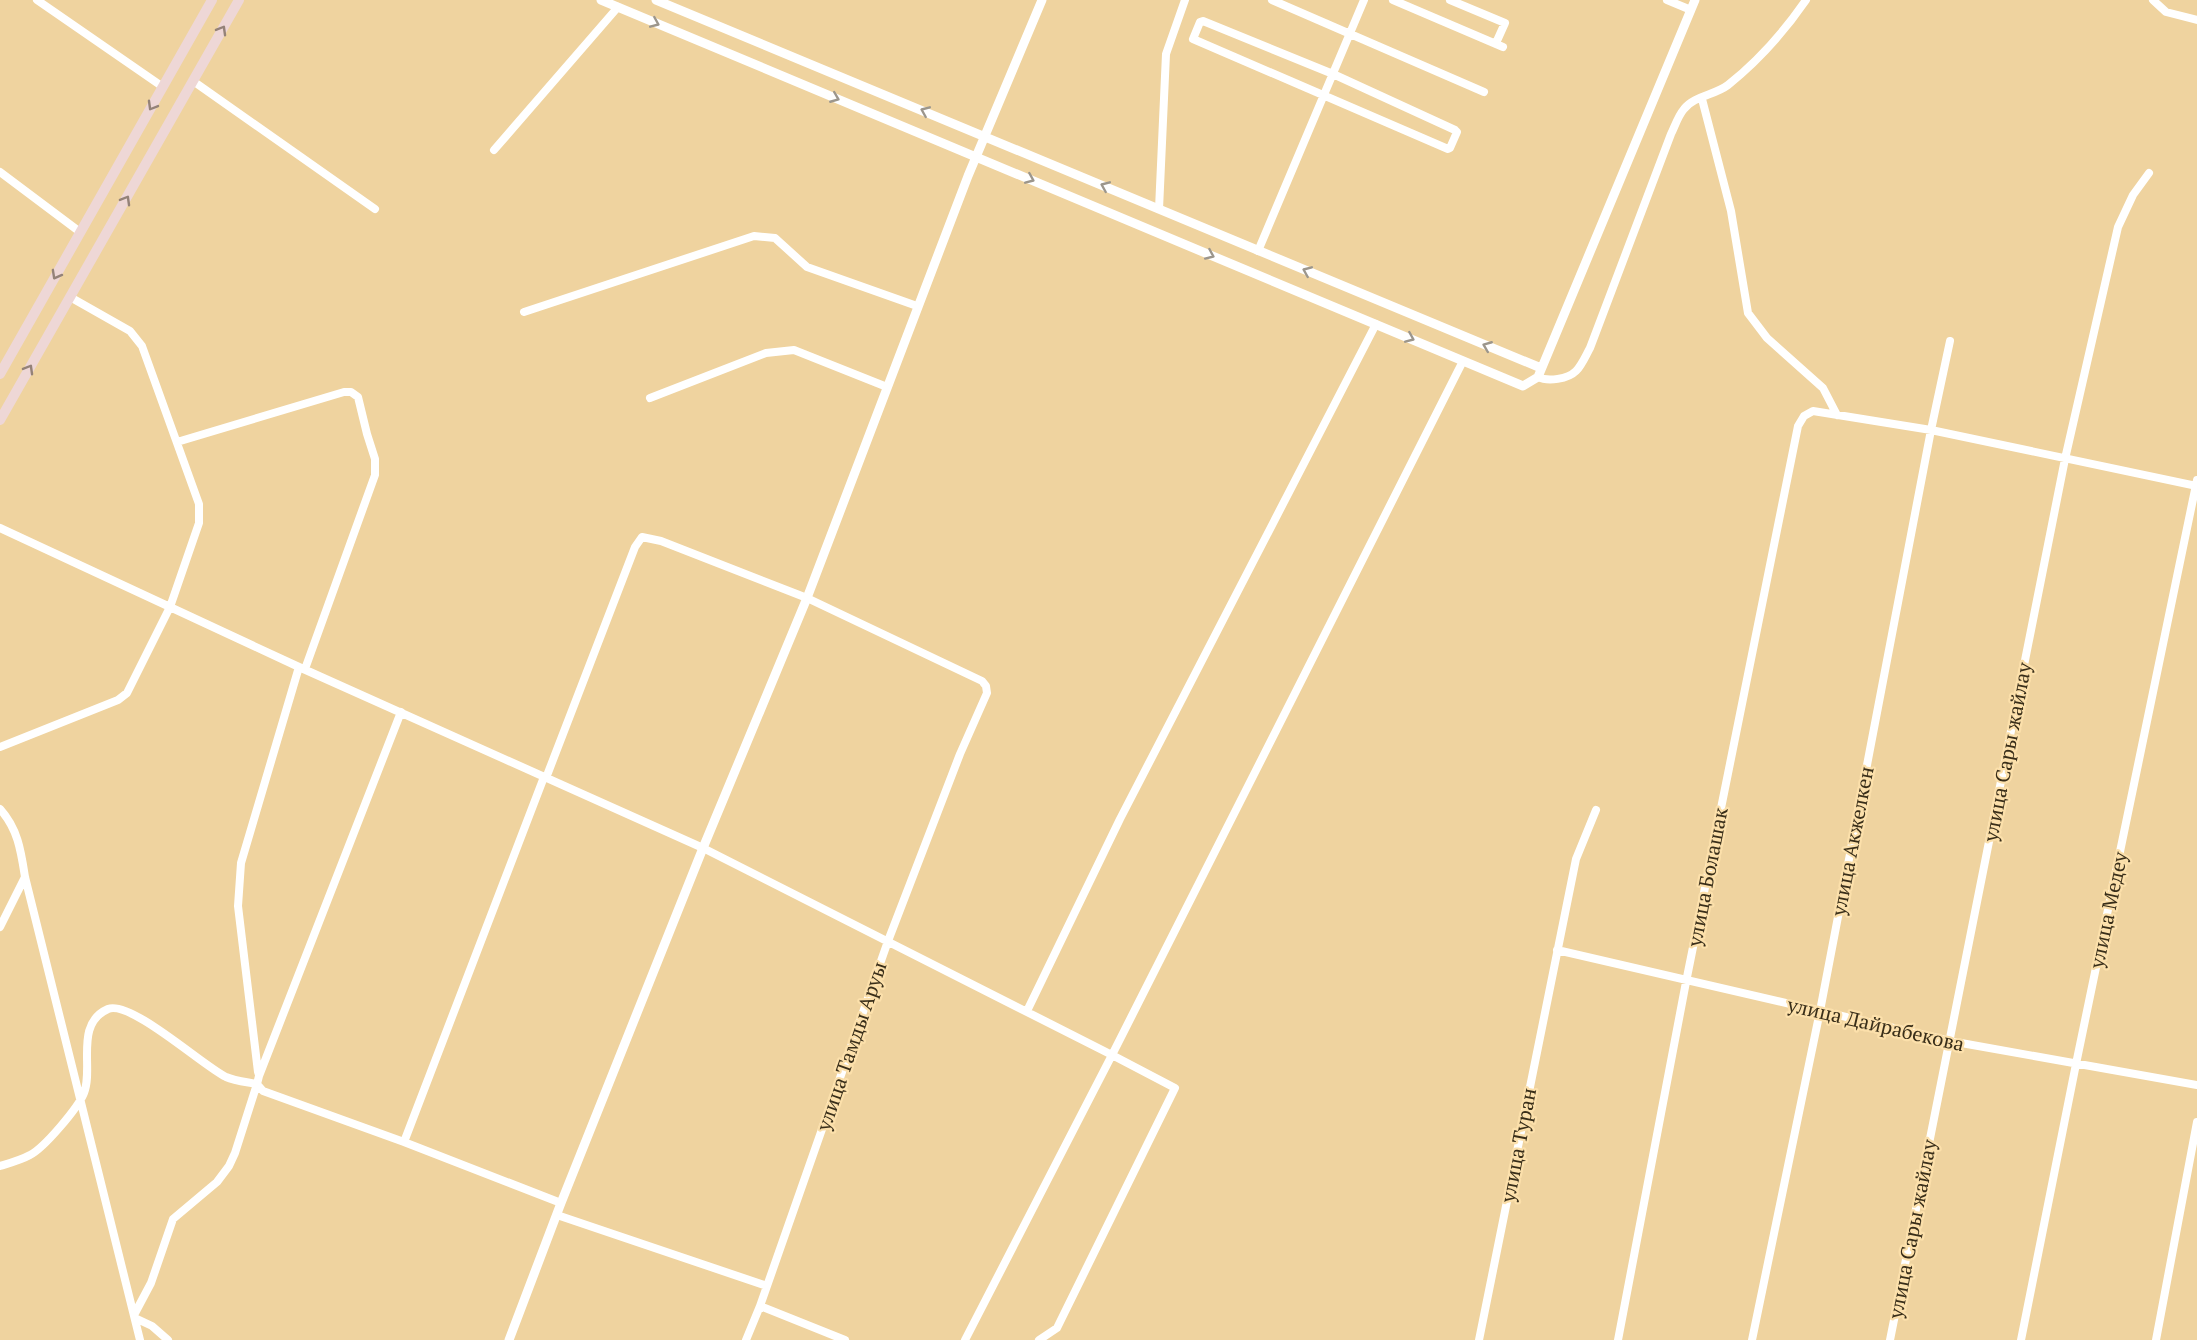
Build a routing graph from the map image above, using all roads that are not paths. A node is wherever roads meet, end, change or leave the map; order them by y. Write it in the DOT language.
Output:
graph roads {
  1 [pos="37,0"];
  2 [pos="212,0"];
  3 [pos="239,0"];
  4 [pos="601,0"];
  5 [pos="656,0"];
  6 [pos="1042,0"];
  7 [pos="1185,0"];
  8 [pos="1272,0"];
  9 [pos="1364,0"];
  10 [pos="1393,0"];
  11 [pos="1450,0"];
  12 [pos="1667,0"];
  13 [pos="1695,0"];
  14 [pos="1806,0"];
  15 [pos="2153,0"];
  16 [pos="618,8"];
  17 [pos="1691,10"];
  18 [pos="2197,20"];
  19 [pos="1351,34"];
  20 [pos="1333,74"];
  21 [pos="193,81"];
  22 [pos="163,87"];
  23 [pos="1484,92"];
  24 [pos="1325,94"];
  25 [pos="1702,99"];
  26 [pos="985,135"];
  27 [pos="957,148"];
  28 [pos="494,150"];
  29 [pos="976,156"];
  30 [pos="995,164"];
  31 [pos="0,172"];
  32 [pos="2149,173"];
  33 [pos="968,176"];
  34 [pos="375,209"];
  35 [pos="1159,209"];
  36 [pos="80,232"];
  37 [pos="1258,250"];
  38 [pos="70,297"];
  39 [pos="917,306"];
  40 [pos="524,312"];
  41 [pos="1376,324"];
  42 [pos="1950,340"];
  43 [pos="1463,361"];
  44 [pos="1539,373"];
  45 [pos="0,374"];
  46 [pos="887,387"];
  47 [pos="650,398"];
  48 [pos="1837,415"];
  49 [pos="0,420"];
  50 [pos="1931,430"];
  51 [pos="177,442"];
  52 [pos="2065,459"];
  53 [pos="2197,484"];
  54 [pos="0,528"];
  55 [pos="807,598"];
  56 [pos="170,607"];
  57 [pos="302,668"];
  58 [pos="402,712"];
  59 [pos="0,747"];
  60 [pos="545,777"];
  61 [pos="0,809"];
  62 [pos="1596,810"];
  63 [pos="703,848"];
  64 [pos="25,877"];
  65 [pos="0,927"];
  66 [pos="888,941"];
  67 [pos="1557,950"];
  68 [pos="1686,982"];
  69 [pos="1027,1011"];
  70 [pos="1820,1011"];
  71 [pos="1950,1041"];
  72 [pos="1112,1055"];
  73 [pos="2076,1064"];
  74 [pos="258,1080"];
  75 [pos="2197,1085"];
  76 [pos="80,1100"];
  77 [pos="2197,1122"];
  78 [pos="404,1142"];
  79 [pos="0,1166"];
  80 [pos="561,1203"];
  81 [pos="557,1215"];
  82 [pos="767,1286"];
  83 [pos="760,1306"];
  84 [pos="134,1316"];
  85 [pos="140,1340"];
  86 [pos="168,1340"];
  87 [pos="509,1340"];
  88 [pos="746,1340"];
  89 [pos="845,1340"];
  90 [pos="965,1340"];
  91 [pos="1039,1340"];
  92 [pos="1479,1340"];
  93 [pos="1618,1340"];
  94 [pos="1752,1340"];
  95 [pos="1890,1340"];
  96 [pos="2021,1340"];
  97 [pos="2156,1340"];
  1 -- 22 [label="street"];
  2 -- 22 [label="main road"];
  21 -- 3 [label="main road, one-way"];
  4 -- 16 [label="street"];
  26 -- 5 [label="street, one-way"];
  6 -- 26 [label="street"];
  7 -- 35 [label="street"];
  8 -- 19 [label="street"];
  9 -- 19 [label="street"];
  10 -- 11 [label="street"];
  12 -- 17 [label="street"];
  13 -- 17 [label="street"];
  14 -- 25 [label="street"];
  15 -- 18 [label="street"];
  16 -- 27 [label="street, one-way"];
  16 -- 28 [label="street"];
  17 -- 44 [label="street"];
  19 -- 20 [label="street"];
  19 -- 23 [label="street"];
  20 -- 24 [label="street"];
  20 -- 24 [label="street"];
  20 -- 24 [label="street"];
  21 -- 34 [label="street"];
  38 -- 21 [label="main road, one-way"];
  22 -- 36 [label="main road, one-way"];
  24 -- 37 [label="street"];
  25 -- 44 [label="street"];
  25 -- 48 [label="street"];
  26 -- 29 [label="street"];
  35 -- 26 [label="street, one-way"];
  27 -- 29 [label="street"];
  27 -- 33 [label="street"];
  29 -- 30 [label="street"];
  29 -- 33 [label="street"];
  30 -- 33 [label="street"];
  30 -- 41 [label="street, one-way"];
  31 -- 36 [label="street"];
  32 -- 52 [label="street, улица Сары жайлау"];
  33 -- 39 [label="street"];
  35 -- 37 [label="street"];
  36 -- 45 [label="main road, one-way"];
  44 -- 37 [label="street, one-way"];
  49 -- 38 [label="main road, one-way"];
  38 -- 51 [label="street"];
  39 -- 40 [label="street"];
  39 -- 46 [label="street"];
  41 -- 43 [label="street, one-way"];
  41 -- 69 [label="street"];
  42 -- 50 [label="street, улица Акжелкен"];
  43 -- 44 [label="street"];
  43 -- 72 [label="street"];
  46 -- 47 [label="street"];
  46 -- 55 [label="street"];
  48 -- 50 [label="street"];
  48 -- 68 [label="street, улица Болашак"];
  50 -- 52 [label="street"];
  50 -- 70 [label="street, улица Акжелкен"];
  51 -- 56 [label="street"];
  51 -- 57 [label="street"];
  52 -- 53 [label="street"];
  52 -- 71 [label="street, улица Сары жайлау"];
  53 -- 73 [label="street, улица Медеу"];
  54 -- 56 [label="street"];
  55 -- 60 [label="street, улица Тамды Аруы"];
  55 -- 63 [label="street"];
  55 -- 66 [label="street, улица Тамды Аруы"];
  56 -- 57 [label="street"];
  56 -- 59 [label="street"];
  57 -- 58 [label="street"];
  57 -- 74 [label="street"];
  58 -- 60 [label="street"];
  58 -- 74 [label="street"];
  60 -- 63 [label="street"];
  60 -- 78 [label="street"];
  61 -- 64 [label="street"];
  62 -- 67 [label="street, улица Туран"];
  63 -- 66 [label="street"];
  63 -- 80 [label="street"];
  64 -- 65 [label="street"];
  64 -- 76 [label="street"];
  66 -- 69 [label="street"];
  66 -- 82 [label="street, улица Тамды Аруы"];
  67 -- 68 [label="street, улица Дайрабекова"];
  67 -- 92 [label="street, улица Туран"];
  68 -- 70 [label="street, улица Дайрабекова"];
  68 -- 93 [label="street, улица Болашак"];
  69 -- 72 [label="street"];
  70 -- 71 [label="street, улица Дайрабекова"];
  70 -- 94 [label="street, улица Акжелкен"];
  71 -- 73 [label="street, улица Дайрабекова"];
  71 -- 95 [label="street, улица Сары жайлау"];
  72 -- 90 [label="street"];
  72 -- 91 [label="street"];
  73 -- 75 [label="street, улица Дайрабекова"];
  73 -- 96 [label="street, улица Медеу"];
  74 -- 76 [label="street"];
  74 -- 78 [label="street"];
  74 -- 84 [label="street"];
  76 -- 79 [label="street"];
  76 -- 84 [label="street"];
  77 -- 97 [label="street"];
  78 -- 80 [label="street"];
  80 -- 81 [label="street"];
  81 -- 82 [label="street"];
  81 -- 87 [label="street"];
  82 -- 83 [label="street, улица Тамды Аруы"];
  83 -- 88 [label="street, улица Тамды Аруы"];
  83 -- 89 [label="street"];
  84 -- 85 [label="street"];
  84 -- 86 [label="street"];
}
